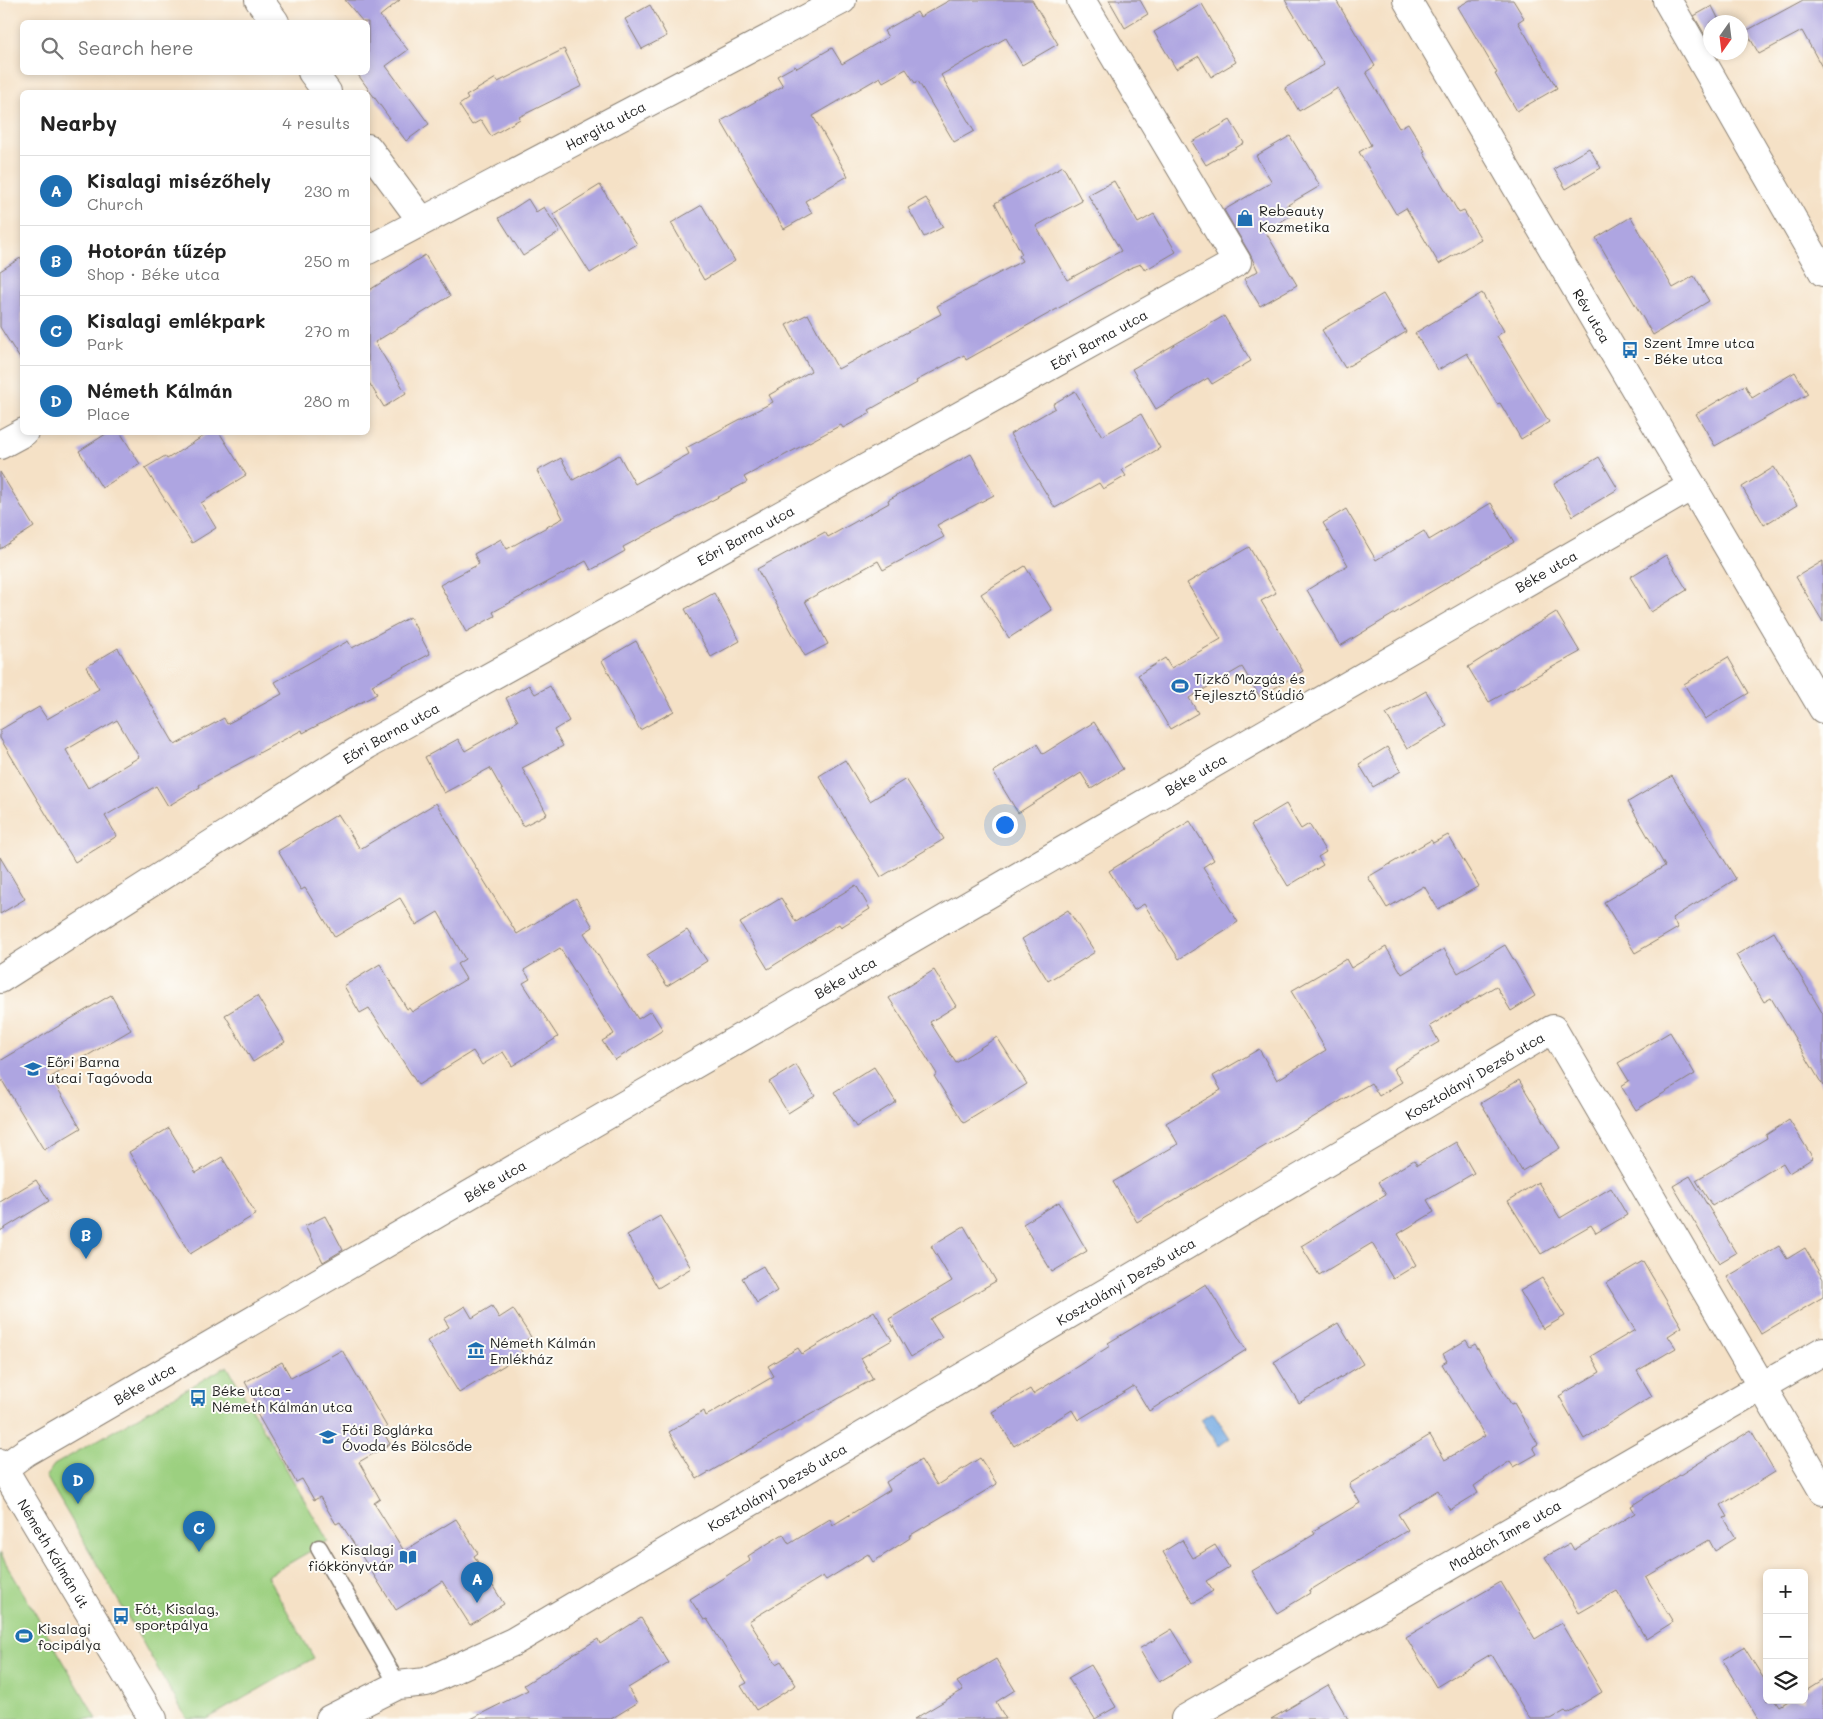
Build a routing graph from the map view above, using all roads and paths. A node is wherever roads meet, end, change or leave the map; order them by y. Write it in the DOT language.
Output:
graph roads {
  1 [pos="259,0"];
  2 [pos="842,0"];
  3 [pos="1081,0"];
  4 [pos="1407,0"];
  5 [pos="1667,0"];
  6 [pos="274,20"];
  7 [pos="314,75"];
  8 [pos="326,90"];
  9 [pos="370,151"];
  10 [pos="422,221"];
  11 [pos="370,249"];
  12 [pos="1823,272"];
  13 [pos="20,434"];
  14 [pos="0,445"];
  15 [pos="1692,486"];
  16 [pos="1823,709"];
  17 [pos="0,978"];
  18 [pos="1823,1351"];
  19 [pos="1761,1387"];
  20 [pos="1,1468"];
  21 [pos="1823,1491"];
  22 [pos="319,1548"];
  23 [pos="398,1685"];
  24 [pos="153,1719"];
  25 [pos="330,1719"];
  26 [pos="1185,1719"];
  1 -- 6 [label="street"];
  2 -- 10 [label="street, Hargita utca"];
  3 -- 17 [label="street, Eőri Barna utca"];
  4 -- 15 [label="street, Rév utca"];
  5 -- 12 [label="street"];
  7 -- 8 [label="street"];
  9 -- 10 [label="street"];
  10 -- 11 [label="street, Hargita utca"];
  13 -- 14 [label="street"];
  15 -- 16 [label="street, Rév utca"];
  15 -- 20 [label="street, Béke utca"];
  18 -- 19 [label="street, Madách Imre utca"];
  19 -- 21 [label="street"];
  19 -- 23 [label="street, Kosztolányi Dezső utca"];
  19 -- 26 [label="street, Madách Imre utca"];
  20 -- 24 [label="street, Németh Kálmán út"];
  22 -- 23 [label="lane"];
  23 -- 25 [label="street, Kosztolányi Dezső utca"];
}
